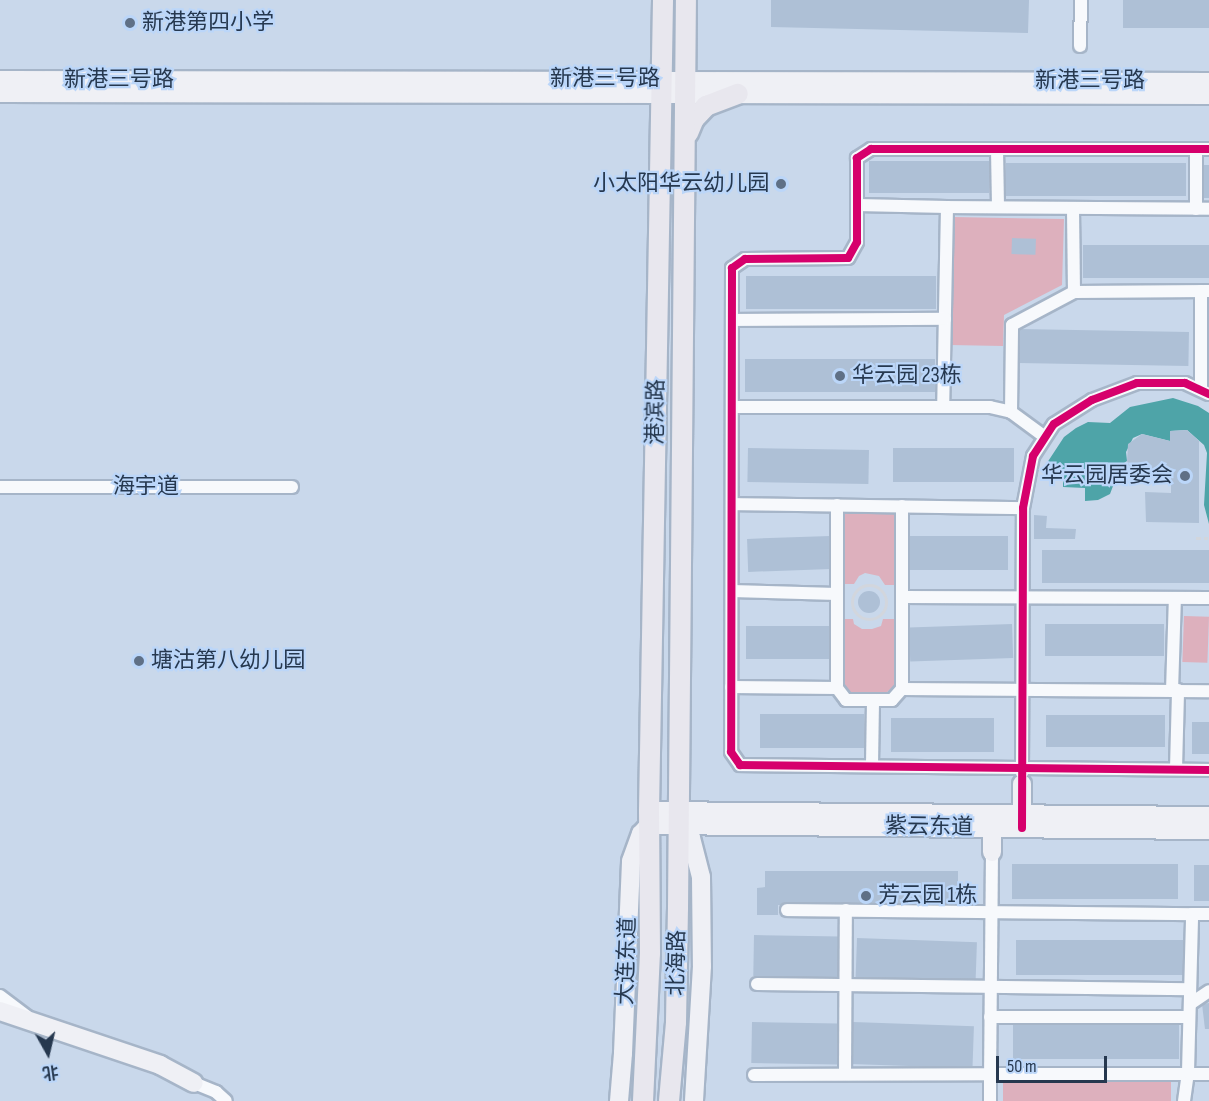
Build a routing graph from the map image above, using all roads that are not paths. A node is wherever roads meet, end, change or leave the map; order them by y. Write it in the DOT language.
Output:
graph roads {
  1 [pos="663,0"];
  2 [pos="686,0"];
  3 [pos="1081,0"];
  4 [pos="1080,46"];
  5 [pos="0,80"];
  6 [pos="1209,81"];
  7 [pos="661,86"];
  8 [pos="686,87"];
  9 [pos="738,87"];
  10 [pos="0,93"];
  11 [pos="1209,95"];
  12 [pos="686,141"];
  13 [pos="660,143"];
  14 [pos="998,149"];
  15 [pos="1196,149"];
  16 [pos="1209,150"];
  17 [pos="857,205"];
  18 [pos="947,207"];
  19 [pos="998,207"];
  20 [pos="1073,208"];
  21 [pos="1196,209"];
  22 [pos="1209,209"];
  23 [pos="1205,291"];
  24 [pos="1074,292"];
  25 [pos="945,319"];
  26 [pos="732,320"];
  27 [pos="1205,374"];
  28 [pos="1205,392"];
  29 [pos="732,407"];
  30 [pos="943,407"];
  31 [pos="1011,412"];
  32 [pos="1046,437"];
  33 [pos="0,481"];
  34 [pos="0,487"];
  35 [pos="732,504"];
  36 [pos="837,505"];
  37 [pos="902,506"];
  38 [pos="1023,508"];
  39 [pos="732,591"];
  40 [pos="837,594"];
  41 [pos="902,597"];
  42 [pos="1024,597"];
  43 [pos="1175,598"];
  44 [pos="1209,598"];
  45 [pos="731,687"];
  46 [pos="837,688"];
  47 [pos="902,688"];
  48 [pos="1023,688"];
  49 [pos="1175,690"];
  50 [pos="1209,691"];
  51 [pos="873,700"];
  52 [pos="872,765"];
  53 [pos="1022,766"];
  54 [pos="1176,769"];
  55 [pos="1209,770"];
  56 [pos="1022,784"];
  57 [pos="1209,816"];
  58 [pos="678,817"];
  59 [pos="649,818"];
  60 [pos="992,821"];
  61 [pos="1022,821"];
  62 [pos="1209,830"];
  63 [pos="992,852"];
  64 [pos="787,910"];
  65 [pos="846,910"];
  66 [pos="992,911"];
  67 [pos="1192,914"];
  68 [pos="1209,914"];
  69 [pos="757,984"];
  70 [pos="846,985"];
  71 [pos="991,988"];
  72 [pos="1190,989"];
  73 [pos="1209,991"];
  74 [pos="0,996"];
  75 [pos="1190,1004"];
  76 [pos="0,1011"];
  77 [pos="990,1017"];
  78 [pos="1189,1017"];
  79 [pos="40,1026"];
  80 [pos="1188,1072"];
  81 [pos="845,1074"];
  82 [pos="990,1074"];
  83 [pos="1209,1074"];
  84 [pos="754,1075"];
  85 [pos="194,1083"];
  86 [pos="215,1101"];
  87 [pos="226,1101"];
  88 [pos="619,1101"];
  89 [pos="643,1101"];
  90 [pos="669,1101"];
  91 [pos="694,1101"];
  92 [pos="990,1101"];
  93 [pos="1184,1101"];
  1 -- 7 [label="main road, 港滨路"];
  2 -- 8 [label="main road, 港滨路"];
  3 -- 4 [label="street"];
  5 -- 7 [label="main road, 新港三号路"];
  6 -- 9 [label="main road, 新港三号路"];
  7 -- 8 [label="main road, 新港三号路"];
  7 -- 10 [label="main road, 新港三号路"];
  7 -- 13 [label="main road, 港滨路"];
  8 -- 9 [label="main road, 新港三号路"];
  8 -- 12 [label="main road, 港滨路"];
  8 -- 13 [label="main road"];
  9 -- 11 [label="main road, 新港三号路"];
  9 -- 12 [label="main road"];
  12 -- 58 [label="main road, 港滨路"];
  13 -- 59 [label="main road, 港滨路"];
  14 -- 15 [label="street"];
  14 -- 17 [label="street"];
  14 -- 19 [label="street"];
  15 -- 16 [label="street"];
  15 -- 21 [label="street"];
  17 -- 18 [label="street"];
  17 -- 26 [label="street"];
  18 -- 19 [label="street"];
  18 -- 25 [label="street"];
  19 -- 20 [label="street"];
  20 -- 21 [label="street"];
  20 -- 24 [label="street"];
  21 -- 22 [label="street"];
  23 -- 24 [label="street"];
  23 -- 27 [label="street"];
  24 -- 31 [label="street"];
  25 -- 26 [label="street"];
  25 -- 30 [label="street"];
  26 -- 29 [label="street"];
  27 -- 28 [label="street"];
  28 -- 32 [label="street"];
  29 -- 30 [label="street"];
  29 -- 35 [label="street"];
  30 -- 31 [label="street"];
  31 -- 32 [label="street"];
  32 -- 38 [label="street"];
  33 -- 34 [label="street, 海宇道"];
  35 -- 36 [label="street"];
  35 -- 39 [label="street"];
  36 -- 37 [label="street"];
  36 -- 40 [label="street"];
  37 -- 38 [label="street"];
  37 -- 41 [label="street"];
  38 -- 42 [label="street"];
  39 -- 40 [label="street"];
  39 -- 45 [label="street"];
  40 -- 46 [label="street"];
  41 -- 42 [label="street"];
  41 -- 47 [label="street"];
  42 -- 43 [label="street"];
  42 -- 48 [label="street"];
  43 -- 44 [label="street"];
  43 -- 49 [label="street"];
  45 -- 46 [label="street"];
  45 -- 52 [label="street"];
  46 -- 51 [label="street"];
  47 -- 48 [label="street"];
  47 -- 51 [label="street"];
  48 -- 49 [label="street"];
  48 -- 53 [label="street"];
  49 -- 50 [label="street"];
  49 -- 54 [label="street"];
  51 -- 52 [label="street"];
  52 -- 53 [label="street"];
  53 -- 54 [label="street"];
  53 -- 56 [label="street"];
  54 -- 55 [label="street"];
  56 -- 61 [label="main road"];
  57 -- 61 [label="main road, 紫云东道"];
  58 -- 59 [label="main road, 紫云东道"];
  58 -- 60 [label="main road, 紫云东道"];
  58 -- 90 [label="main road, 北海路"];
  58 -- 91 [label="main road"];
  59 -- 88 [label="main road, 大连东道"];
  59 -- 89 [label="main road, 北海路"];
  60 -- 61 [label="main road, 紫云东道"];
  60 -- 63 [label="main road"];
  61 -- 62 [label="main road, 紫云东道"];
  63 -- 66 [label="street"];
  64 -- 65 [label="street"];
  65 -- 66 [label="street"];
  65 -- 70 [label="street"];
  66 -- 67 [label="street"];
  66 -- 71 [label="street"];
  67 -- 68 [label="street"];
  67 -- 72 [label="street"];
  69 -- 70 [label="street"];
  70 -- 71 [label="street"];
  70 -- 81 [label="street"];
  71 -- 72 [label="street"];
  71 -- 77 [label="street"];
  72 -- 75 [label="street"];
  73 -- 75 [label="street"];
  74 -- 79 [label="street"];
  75 -- 78 [label="street"];
  76 -- 79 [label="main road"];
  77 -- 78 [label="street"];
  77 -- 82 [label="street"];
  78 -- 80 [label="street"];
  79 -- 85 [label="main road"];
  80 -- 82 [label="street"];
  80 -- 83 [label="street"];
  80 -- 93 [label="street"];
  81 -- 82 [label="street"];
  81 -- 84 [label="street"];
  82 -- 92 [label="street"];
  85 -- 86 [label="street"];
  85 -- 87 [label="street"];
}
